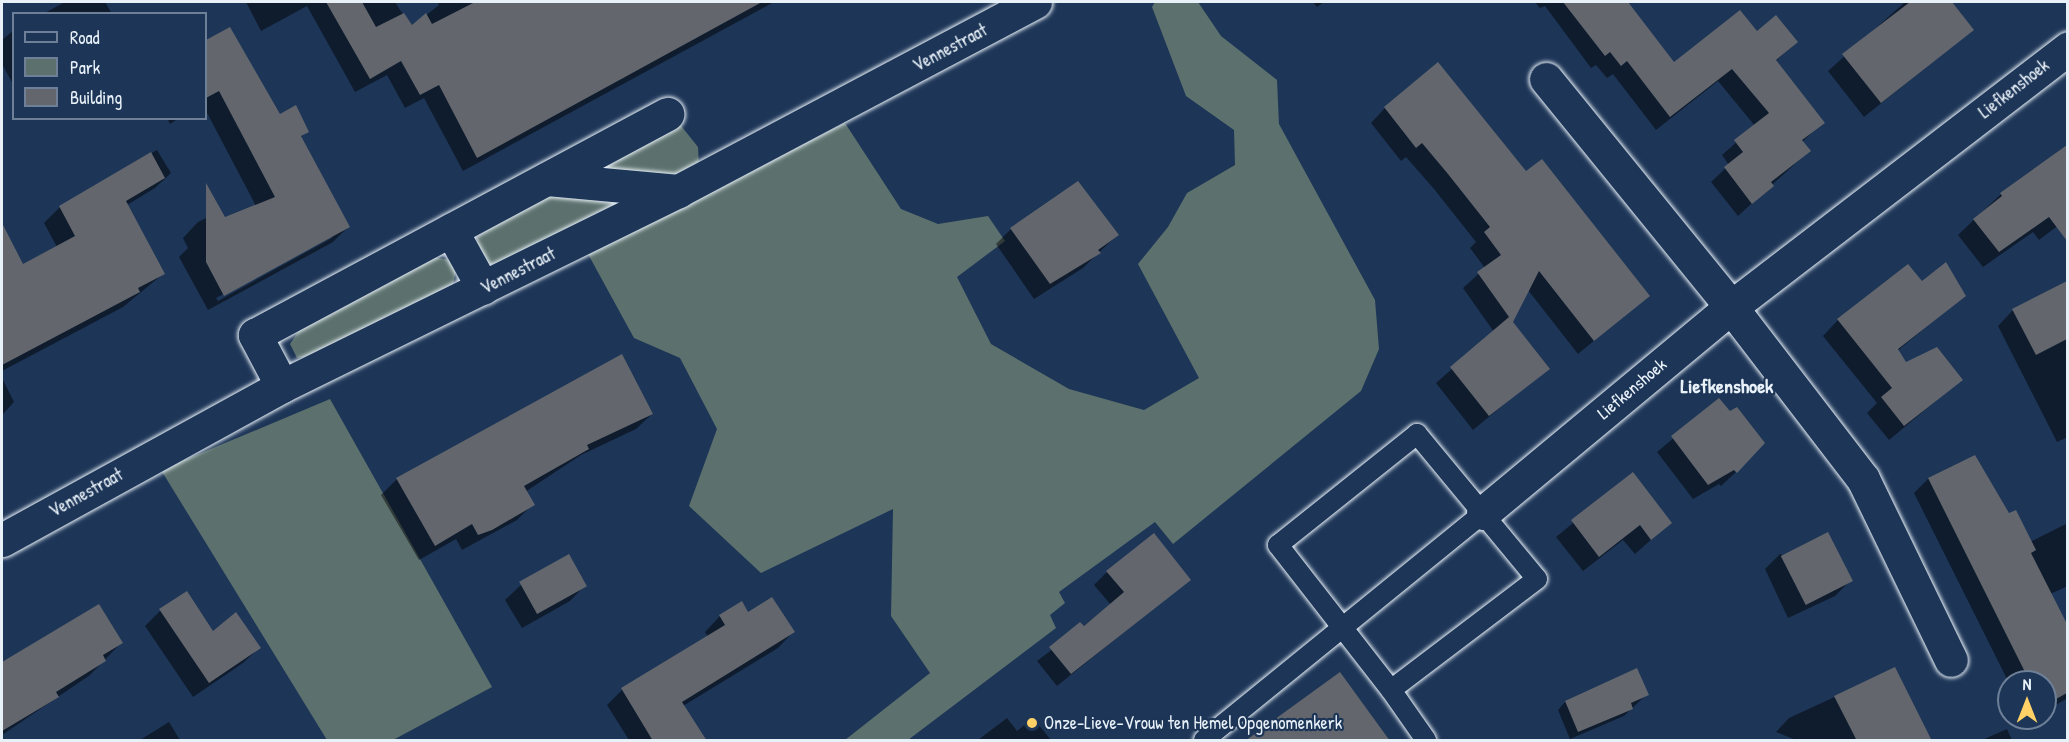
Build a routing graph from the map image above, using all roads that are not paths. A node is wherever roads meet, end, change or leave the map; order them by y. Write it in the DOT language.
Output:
graph roads {
  1 [pos="1035,2"];
  2 [pos="2067,48"];
  3 [pos="1546,78"];
  4 [pos="668,114"];
  5 [pos="548,179"];
  6 [pos="678,191"];
  7 [pos="452,230"];
  8 [pos="483,288"];
  9 [pos="1731,307"];
  10 [pos="282,386"];
  11 [pos="1483,513"];
  12 [pos="2,540"];
  13 [pos="1341,628"];
  14 [pos="1951,660"];
  15 [pos="1391,690"];
  16 [pos="1204,741"];
  17 [pos="1426,741"];
  1 -- 6 [label="street, Vennestraat"];
  2 -- 9 [label="street, Liefkenshoek"];
  3 -- 9 [label="street"];
  4 -- 5 [label="street"];
  5 -- 6 [label="street"];
  5 -- 7 [label="street"];
  6 -- 8 [label="street, Vennestraat"];
  7 -- 8 [label="street"];
  7 -- 10 [label="street"];
  8 -- 10 [label="street, Vennestraat"];
  9 -- 11 [label="street, Liefkenshoek"];
  9 -- 14 [label="street"];
  10 -- 12 [label="street, Vennestraat"];
  11 -- 13 [label="lane, Liefkenshoek"];
  11 -- 13 [label="lane"];
  11 -- 15 [label="lane"];
  13 -- 15 [label="lane"];
  13 -- 16 [label="lane, Liefkenshoek"];
  15 -- 17 [label="lane"];
}
